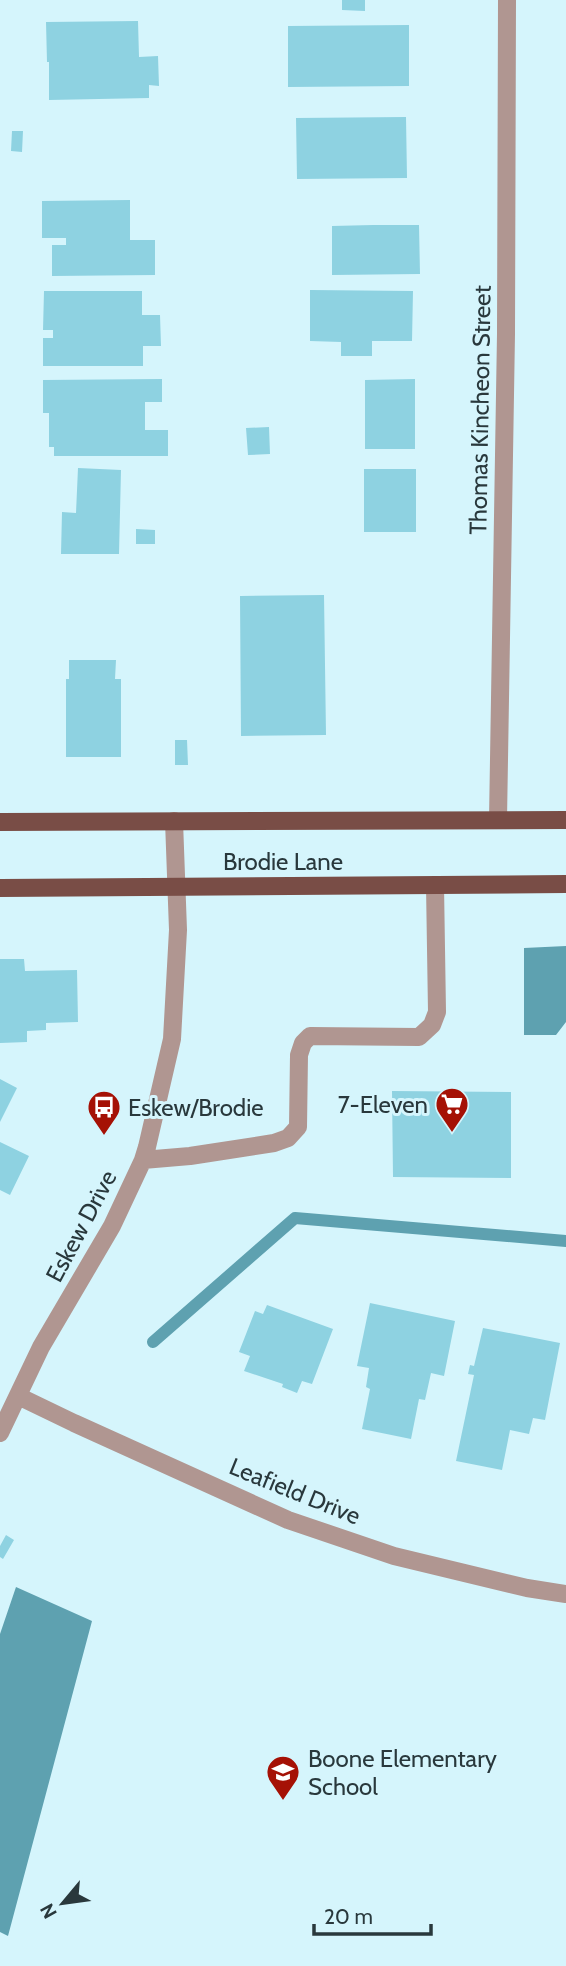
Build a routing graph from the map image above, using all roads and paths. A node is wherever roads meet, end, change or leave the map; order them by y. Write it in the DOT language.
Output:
graph roads {
  1 [pos="507,0"];
  2 [pos="498,820"];
  3 [pos="566,820"];
  4 [pos="174,821"];
  5 [pos="0,822"];
  6 [pos="566,884"];
  7 [pos="435,885"];
  8 [pos="176,886"];
  9 [pos="0,888"];
  10 [pos="143,1160"];
  11 [pos="18,1396"];
  12 [pos="0,1433"];
  13 [pos="566,1594"];
  1 -- 2 [label="street, Thomas Kincheon Street"];
  2 -- 3 [label="main road, Brodie Lane"];
  2 -- 4 [label="main road, Brodie Lane"];
  4 -- 5 [label="main road, Brodie Lane"];
  4 -- 8 [label="street, Eskew Drive"];
  6 -- 7 [label="main road, Brodie Lane"];
  7 -- 8 [label="main road, Brodie Lane"];
  7 -- 10 [label="street"];
  8 -- 9 [label="main road, Brodie Lane"];
  8 -- 10 [label="street, Eskew Drive"];
  10 -- 11 [label="street, Eskew Drive"];
  11 -- 12 [label="street, Eskew Drive"];
  11 -- 13 [label="street, Leafield Drive"];
}
